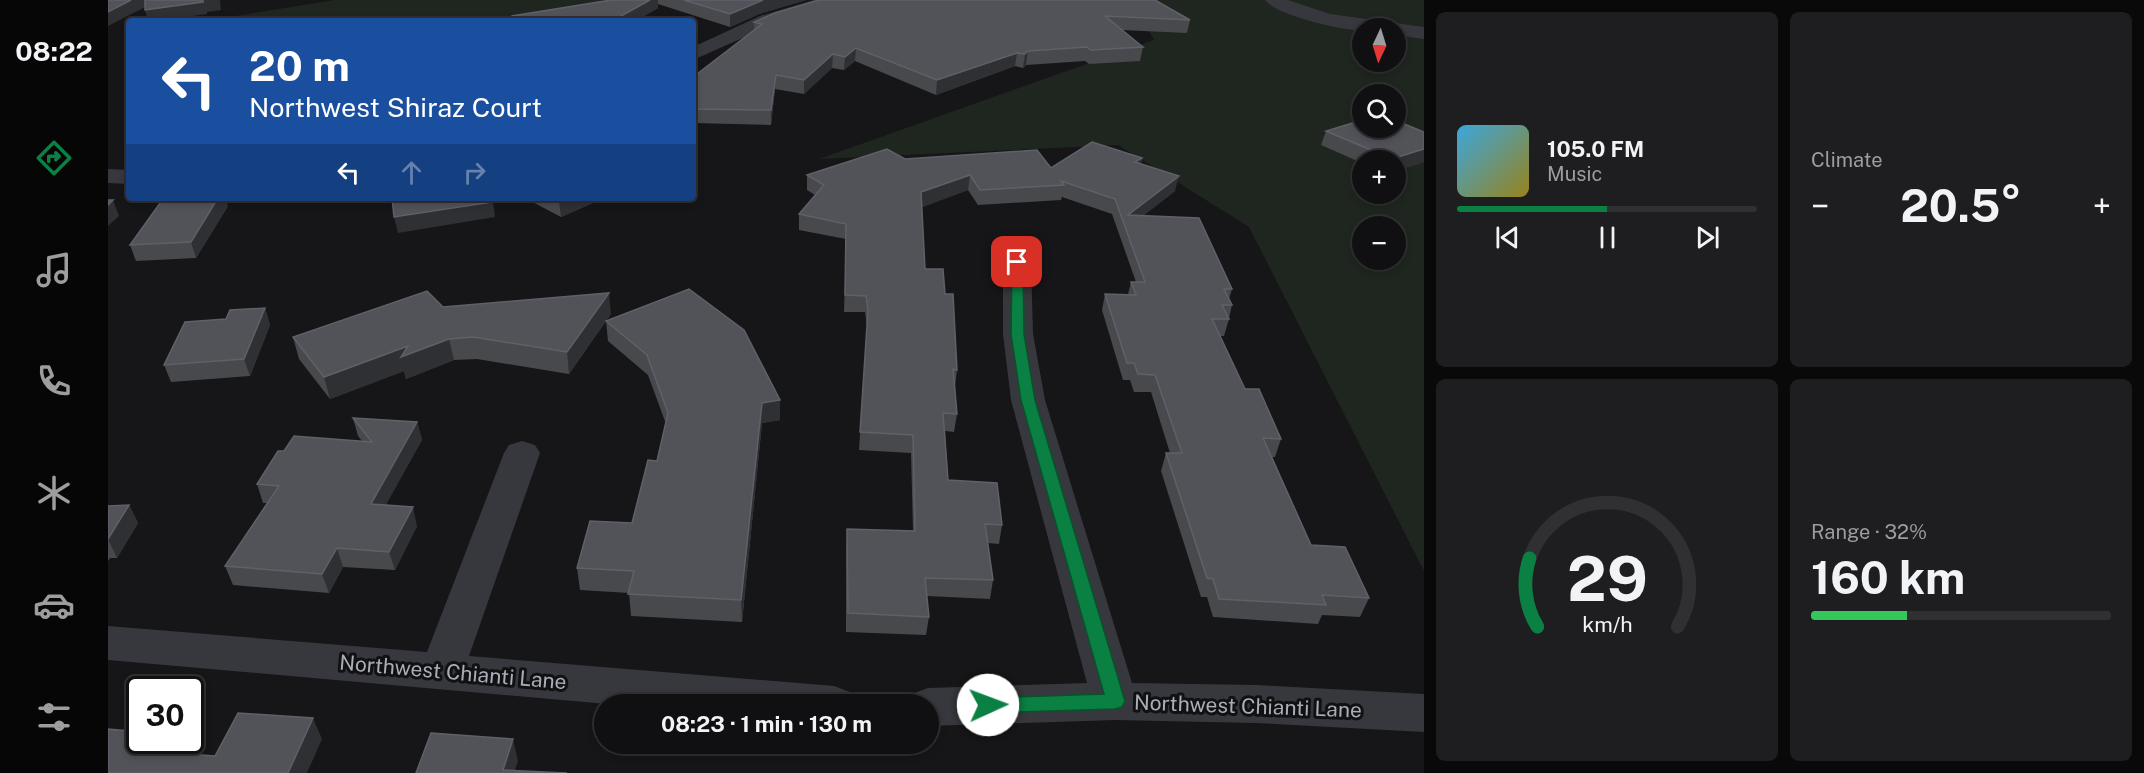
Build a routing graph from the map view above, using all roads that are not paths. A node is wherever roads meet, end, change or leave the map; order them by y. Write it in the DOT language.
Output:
graph roads {
  1 [pos="833,0"];
  2 [pos="1274,0"];
  3 [pos="1352,23"];
  4 [pos="1406,31"];
  5 [pos="1424,33"];
  6 [pos="696,53"];
  7 [pos="108,176"];
  8 [pos="126,177"];
  9 [pos="1017,262"];
  10 [pos="522,453"];
  11 [pos="108,643"];
  12 [pos="442,671"];
  13 [pos="707,694"];
  14 [pos="1115,701"];
  15 [pos="939,706"];
  16 [pos="1424,713"];
  1 -- 6 [label="street"];
  2 -- 3 [label="street"];
  4 -- 5 [label="street"];
  7 -- 8 [label="street"];
  9 -- 14 [label="street"];
  10 -- 12 [label="street"];
  11 -- 12 [label="street, Northwest Chianti Lane"];
  12 -- 13 [label="street, Northwest Chianti Lane"];
  14 -- 15 [label="street, Northwest Chianti Lane"];
  14 -- 16 [label="street, Northwest Chianti Lane"];
}
